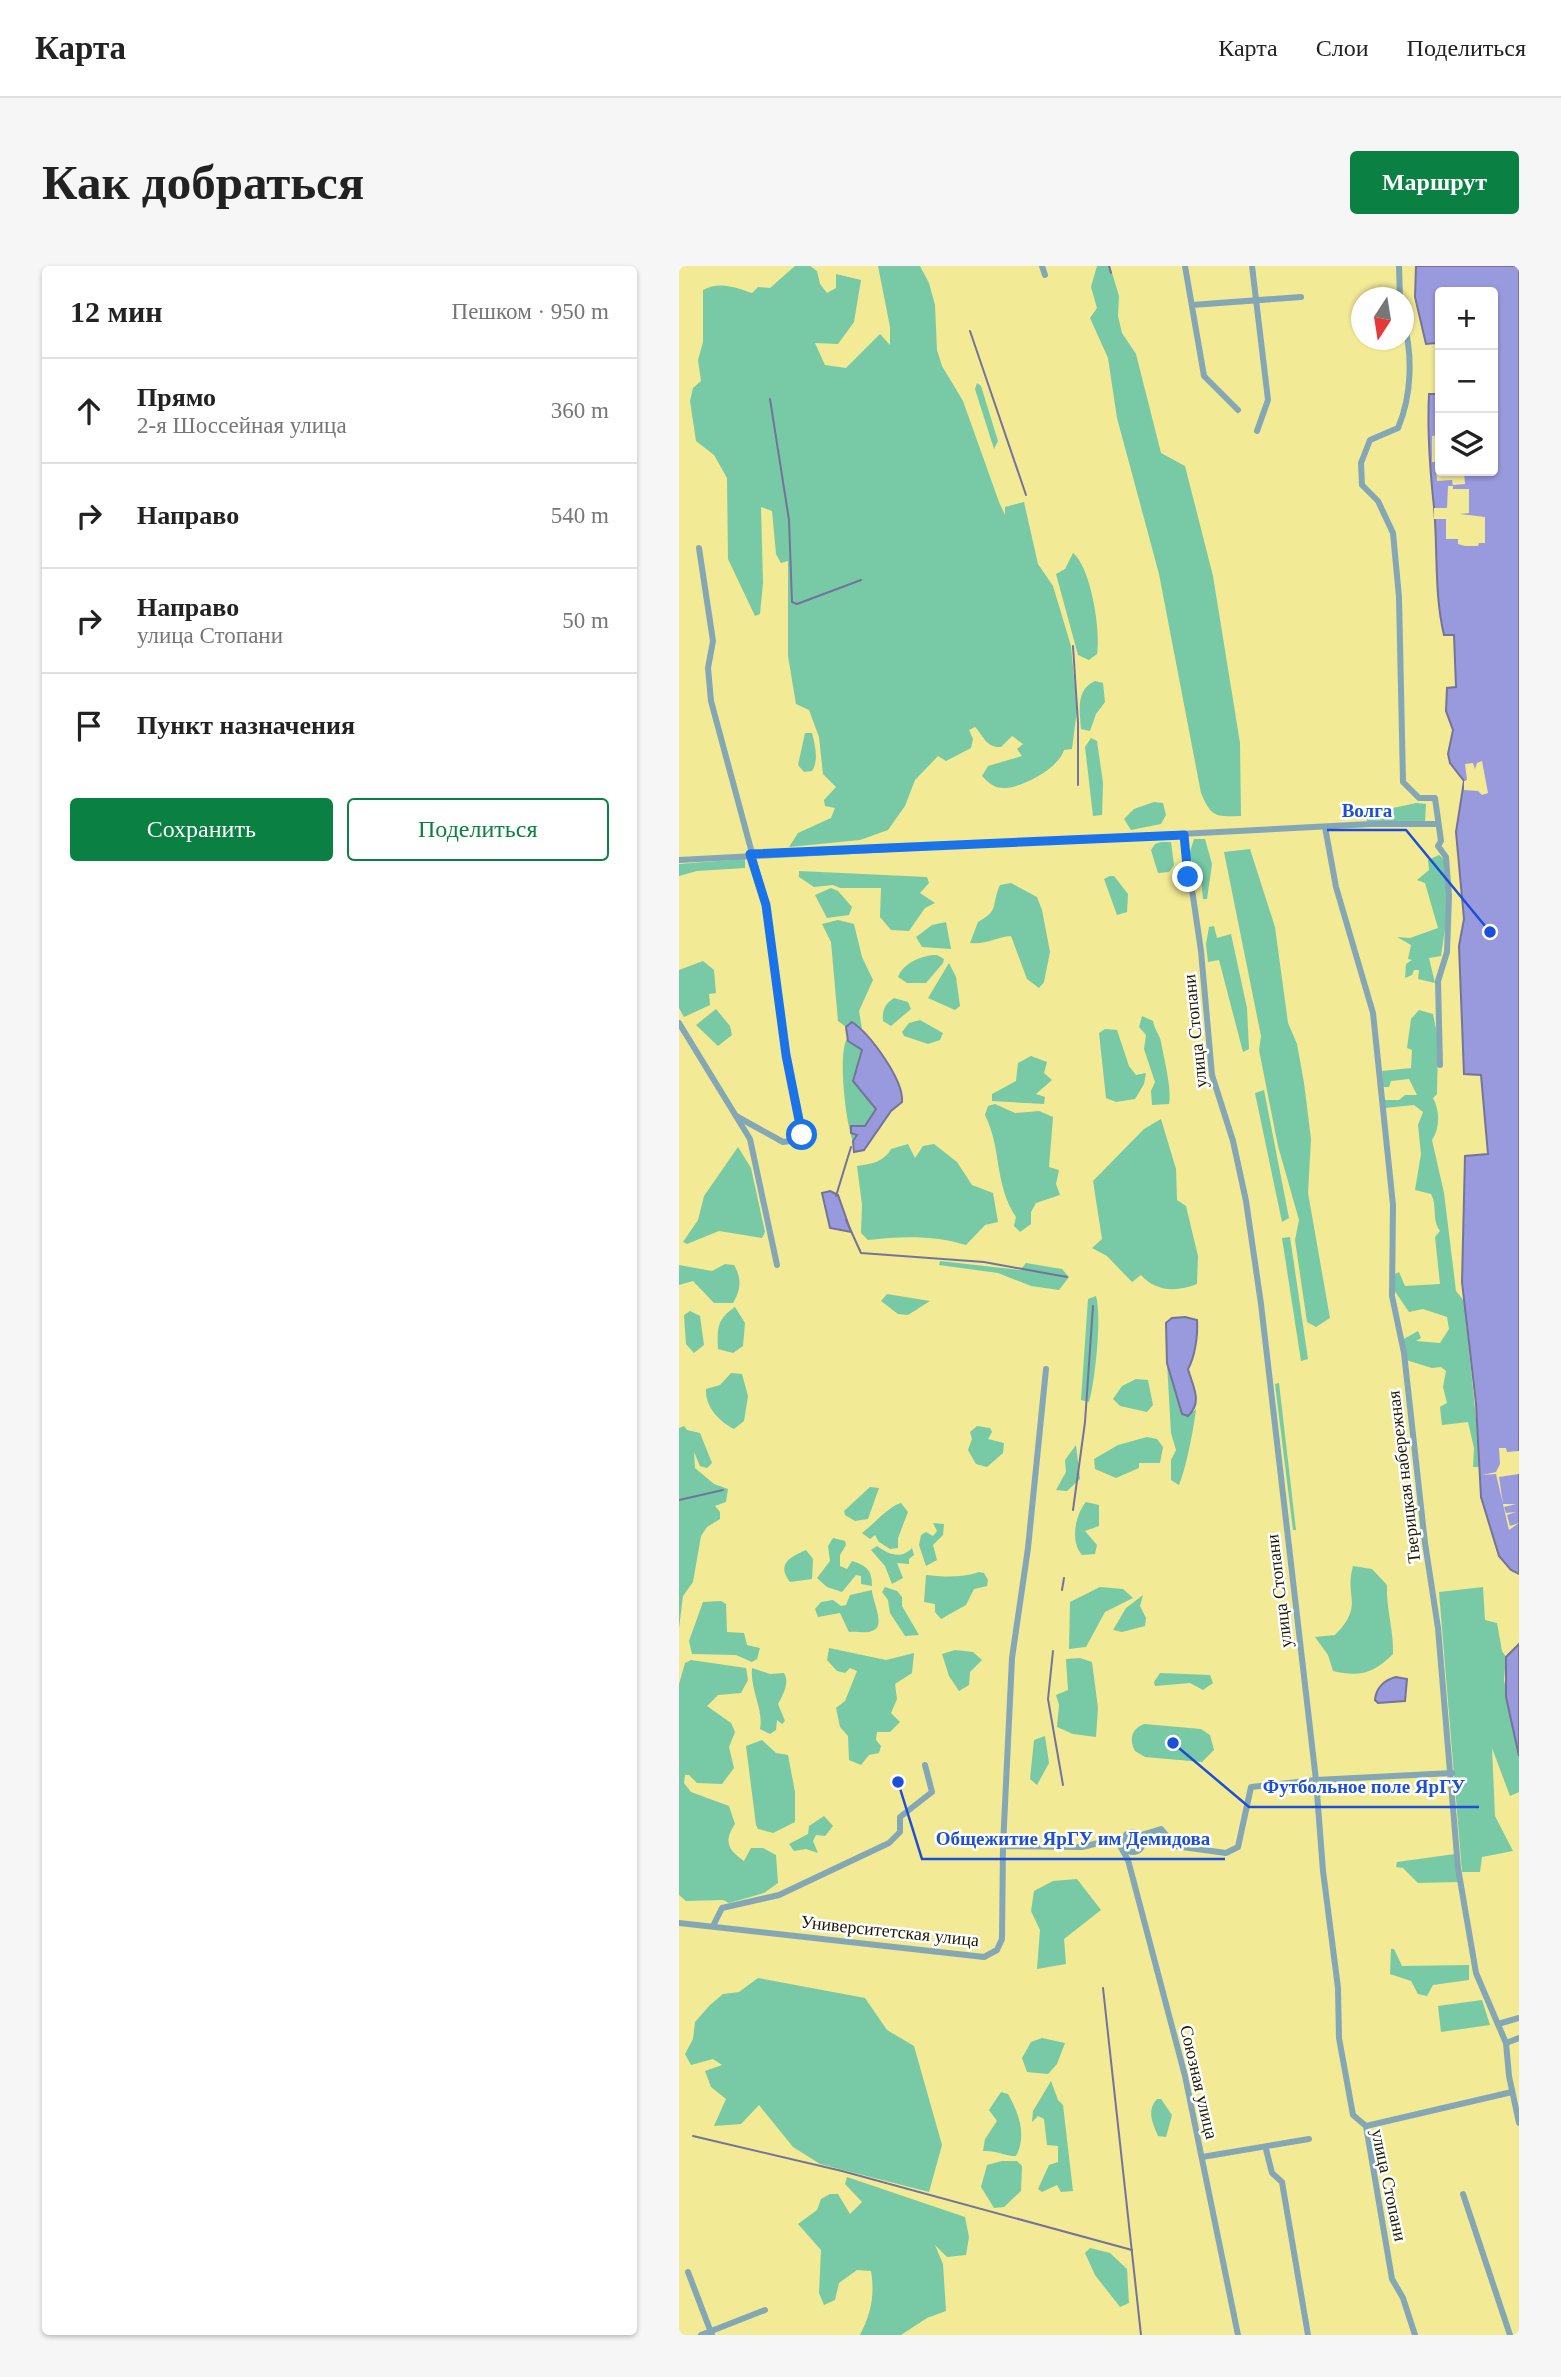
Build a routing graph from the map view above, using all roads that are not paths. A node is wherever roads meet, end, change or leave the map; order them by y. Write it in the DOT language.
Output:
graph roads {
  1 [pos="1042,266"];
  2 [pos="1185,266"];
  3 [pos="1252,266"];
  4 [pos="1399,266"];
  5 [pos="1045,275"];
  6 [pos="1400,287"];
  7 [pos="1300,297"];
  8 [pos="1258,299"];
  9 [pos="1192,305"];
  10 [pos="1409,350"];
  11 [pos="1238,410"];
  12 [pos="1257,431"];
  13 [pos="699,548"];
  14 [pos="1437,824"];
  15 [pos="1325,827"];
  16 [pos="1184,835"];
  17 [pos="750,854"];
  18 [pos="679,860"];
  19 [pos="679,1023"];
  20 [pos="1440,1065"];
  21 [pos="736,1116"];
  22 [pos="777,1265"];
  23 [pos="1046,1369"];
  24 [pos="925,1765"];
  25 [pos="1452,1773"];
  26 [pos="1317,1780"];
  27 [pos="1141,1835"];
  28 [pos="1120,1838"];
  29 [pos="1003,1846"];
  30 [pos="1123,1847"];
  31 [pos="679,1923"];
  32 [pos="713,1926"];
  33 [pos="1519,2018"];
  34 [pos="1498,2024"];
  35 [pos="1519,2038"];
  36 [pos="1506,2043"];
  37 [pos="1512,2092"];
  38 [pos="1519,2123"];
  39 [pos="1366,2126"];
  40 [pos="1309,2139"];
  41 [pos="1266,2149"];
  42 [pos="1202,2157"];
  43 [pos="1463,2194"];
  44 [pos="688,2272"];
  45 [pos="765,2311"];
  46 [pos="711,2333"];
  47 [pos="701,2335"];
  48 [pos="1238,2335"];
  49 [pos="1308,2335"];
  50 [pos="1415,2335"];
  51 [pos="1510,2335"];
  1 -- 5 [label="street"];
  2 -- 9 [label="street"];
  3 -- 8 [label="street"];
  4 -- 6 [label="street"];
  7 -- 8 [label="street"];
  8 -- 9 [label="street"];
  8 -- 12 [label="street"];
  9 -- 11 [label="street"];
  10 -- 14 [label="street"];
  13 -- 17 [label="street"];
  14 -- 15 [label="street"];
  14 -- 20 [label="street"];
  15 -- 16 [label="street"];
  15 -- 25 [label="street, Тверицкая набережная"];
  16 -- 17 [label="street"];
  16 -- 26 [label="street, улица Стопани"];
  17 -- 18 [label="street"];
  17 -- 21 [label="street"];
  19 -- 21 [label="street"];
  21 -- 22 [label="street"];
  23 -- 29 [label="street"];
  24 -- 32 [label="street"];
  25 -- 26 [label="street"];
  25 -- 34 [label="street, Тверицкая набережная"];
  26 -- 27 [label="street"];
  26 -- 39 [label="street, улица Стопани"];
  27 -- 28 [label="street"];
  27 -- 30 [label="street"];
  28 -- 29 [label="street"];
  28 -- 30 [label="street, Союзная улица"];
  29 -- 32 [label="street, Университетская улица"];
  30 -- 42 [label="street, Союзная улица"];
  31 -- 32 [label="street, Университетская улица"];
  33 -- 34 [label="street"];
  34 -- 36 [label="street, Тверицкая набережная"];
  35 -- 36 [label="street"];
  36 -- 37 [label="street, Тверицкая набережная"];
  37 -- 38 [label="street, Тверицкая набережная"];
  37 -- 39 [label="street"];
  39 -- 50 [label="street, улица Стопани"];
  40 -- 41 [label="street"];
  41 -- 42 [label="street"];
  41 -- 49 [label="street"];
  42 -- 48 [label="street, Союзная улица"];
  43 -- 51 [label="street"];
  44 -- 46 [label="street"];
  45 -- 46 [label="street"];
  46 -- 47 [label="street"];
}
